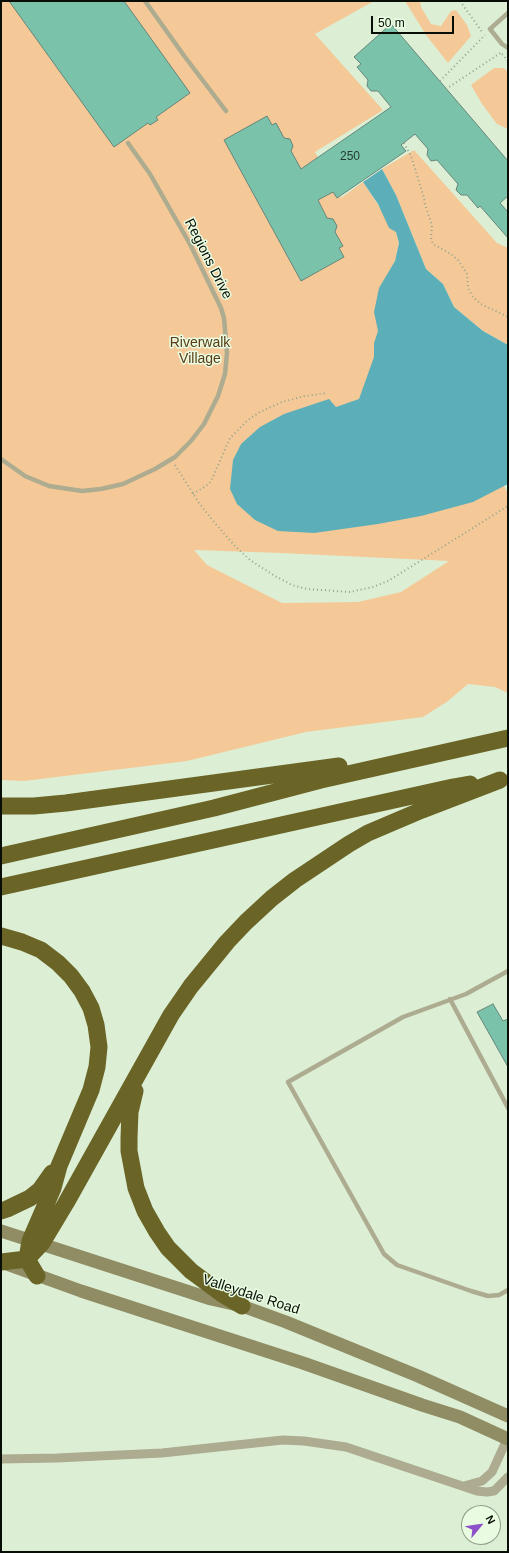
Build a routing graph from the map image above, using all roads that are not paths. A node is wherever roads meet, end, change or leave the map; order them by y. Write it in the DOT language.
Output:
graph roads {
  1 [pos="145,1"];
  2 [pos="508,13"];
  3 [pos="508,48"];
  4 [pos="226,111"];
  5 [pos="128,143"];
  6 [pos="1,459"];
  7 [pos="508,738"];
  8 [pos="409,760"];
  9 [pos="504,779"];
  10 [pos="1,806"];
  11 [pos="1,856"];
  12 [pos="1,887"];
  13 [pos="1,936"];
  14 [pos="508,971"];
  15 [pos="450,999"];
  16 [pos="137,1077"];
  17 [pos="508,1108"];
  18 [pos="59,1166"];
  19 [pos="1,1211"];
  20 [pos="1,1231"];
  21 [pos="36,1242"];
  22 [pos="27,1259"];
  23 [pos="1,1262"];
  24 [pos="37,1276"];
  25 [pos="508,1290"];
  26 [pos="242,1306"];
  27 [pos="508,1416"];
  28 [pos="508,1438"];
  29 [pos="1,1459"];
  30 [pos="508,1477"];
  31 [pos="464,1486"];
  1 -- 4 [label="lane"];
  2 -- 3 [label="lane"];
  5 -- 6 [label="lane, Regions Drive"];
  7 -- 8 [label="highway"];
  8 -- 10 [label="highway"];
  8 -- 11 [label="highway"];
  9 -- 12 [label="highway"];
  9 -- 16 [label="highway"];
  13 -- 18 [label="highway"];
  14 -- 15 [label="lane"];
  15 -- 17 [label="lane"];
  15 -- 25 [label="lane"];
  16 -- 21 [label="highway"];
  16 -- 26 [label="highway"];
  18 -- 19 [label="highway"];
  18 -- 21 [label="highway"];
  20 -- 21 [label="main road, Valleydale Road"];
  21 -- 22 [label="highway"];
  21 -- 26 [label="main road, Valleydale Road"];
  22 -- 23 [label="highway"];
  22 -- 24 [label="highway"];
  23 -- 24 [label="main road"];
  24 -- 28 [label="main road"];
  26 -- 27 [label="main road, Valleydale Road"];
  28 -- 31 [label="street"];
  29 -- 31 [label="street"];
  30 -- 31 [label="street"];
}
